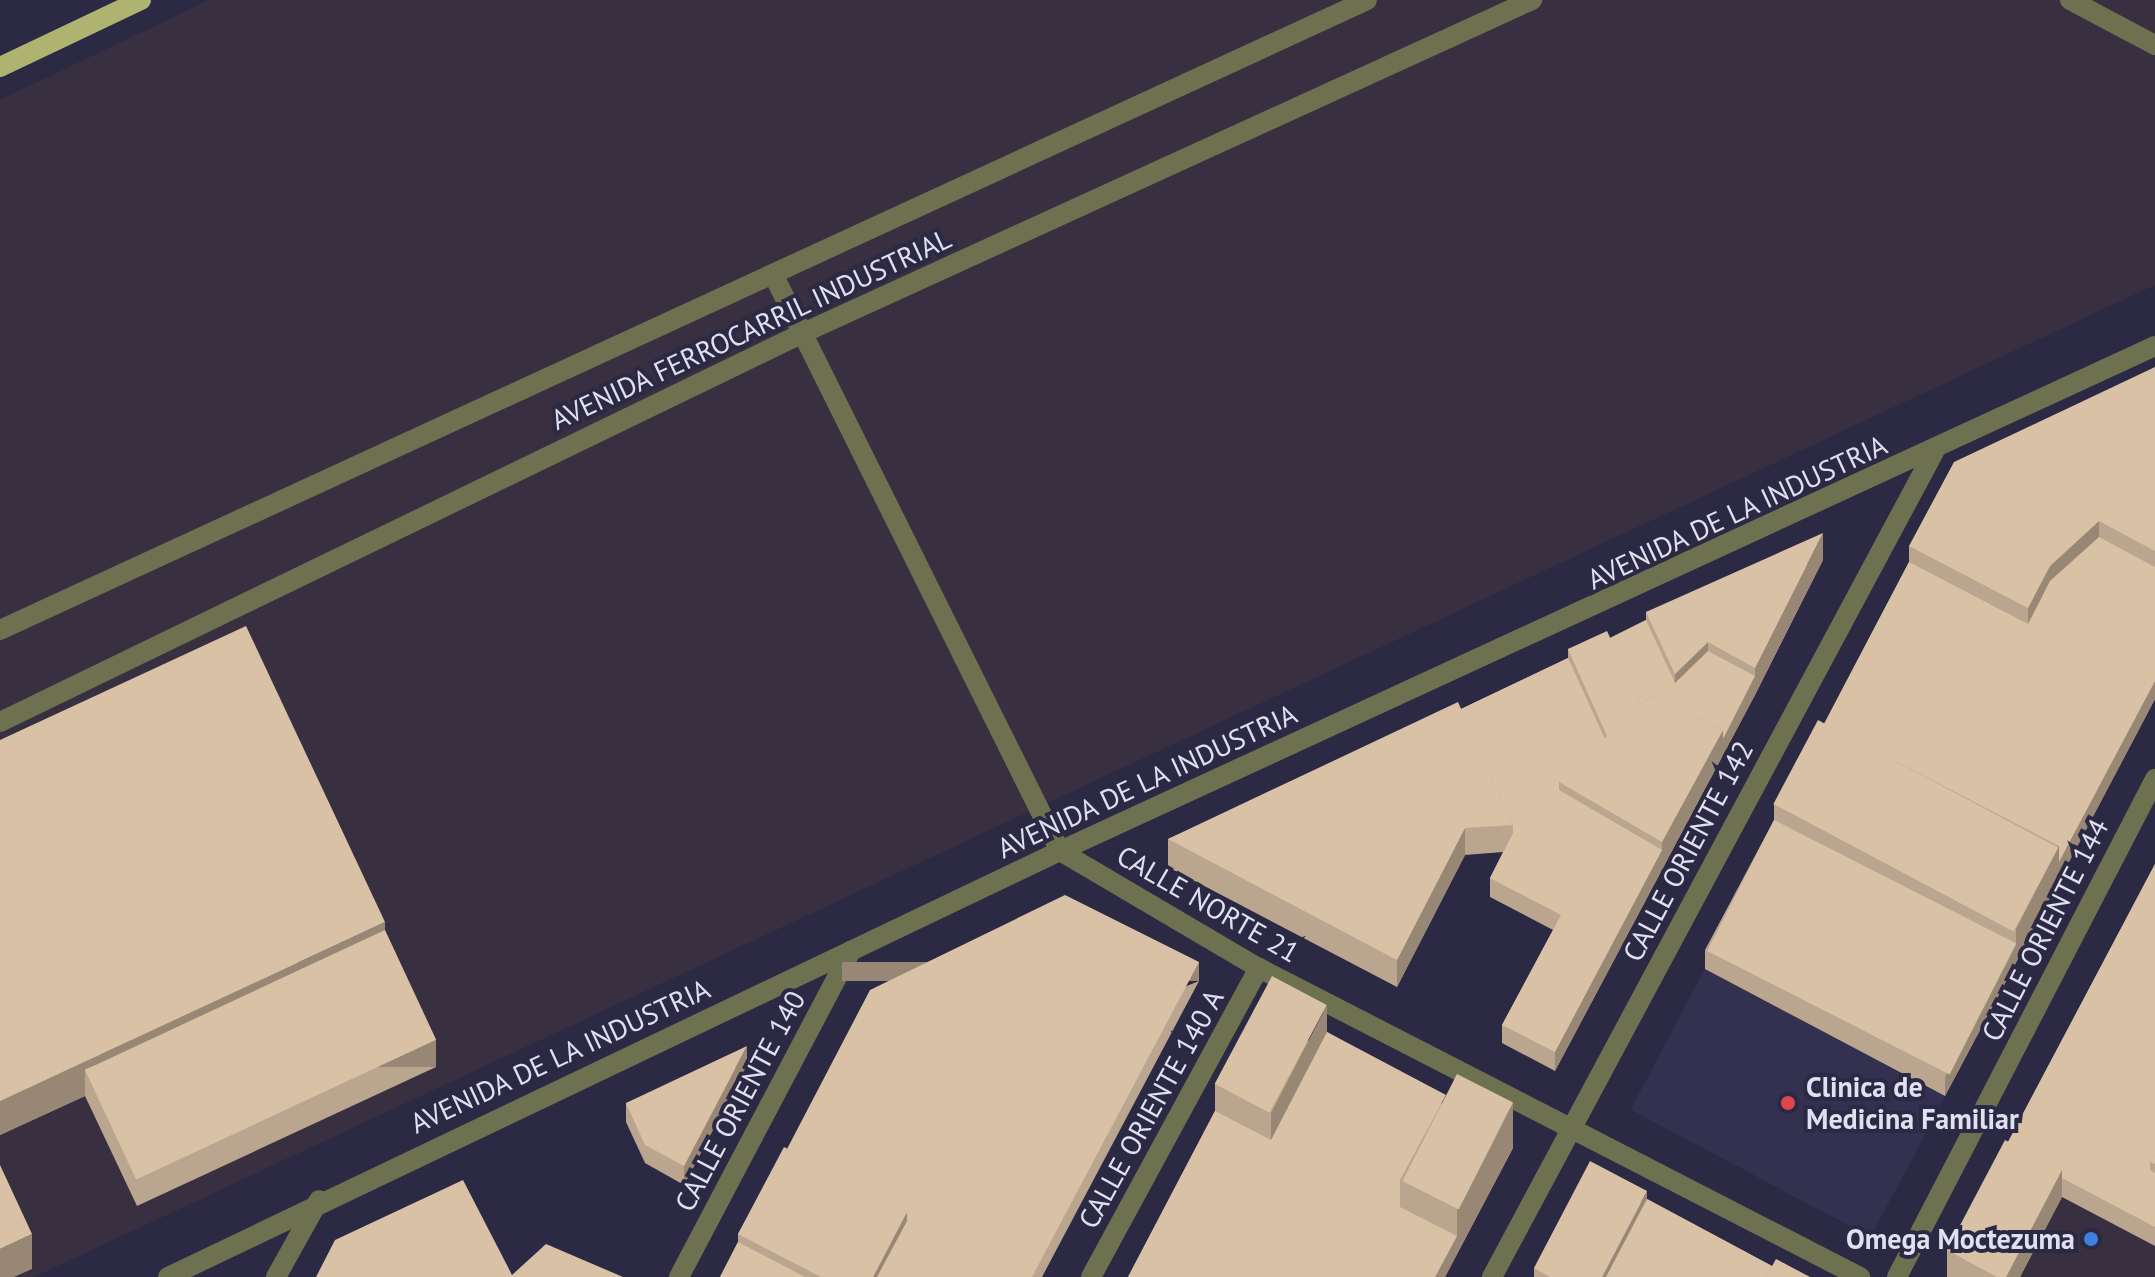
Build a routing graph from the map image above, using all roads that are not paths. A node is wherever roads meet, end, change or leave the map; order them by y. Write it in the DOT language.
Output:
graph roads {
  1 [pos="141,0"];
  2 [pos="1367,0"];
  3 [pos="1532,0"];
  4 [pos="2070,0"];
  5 [pos="2155,45"];
  6 [pos="0,67"];
  7 [pos="773,274"];
  8 [pos="801,334"];
  9 [pos="2155,346"];
  10 [pos="1934,452"];
  11 [pos="0,630"];
  12 [pos="0,722"];
  13 [pos="2155,779"];
  14 [pos="1060,851"];
  15 [pos="851,951"];
  16 [pos="1259,968"];
  17 [pos="1571,1130"];
  18 [pos="319,1200"];
  19 [pos="168,1277"];
  20 [pos="276,1277"];
  21 [pos="679,1277"];
  22 [pos="1091,1277"];
  23 [pos="1492,1277"];
  24 [pos="1860,1277"];
  25 [pos="1897,1277"];
  1 -- 6 [label="main road"];
  2 -- 7 [label="street, AVENIDA FERROCARRIL INDUSTRIAL"];
  3 -- 8 [label="street, AVENIDA FERROCARRIL INDUSTRIAL"];
  4 -- 5 [label="street"];
  7 -- 8 [label="street"];
  7 -- 11 [label="street, AVENIDA FERROCARRIL INDUSTRIAL"];
  8 -- 12 [label="street, AVENIDA FERROCARRIL INDUSTRIAL"];
  8 -- 14 [label="street"];
  9 -- 10 [label="street, AVENIDA DE LA INDUSTRIA"];
  10 -- 14 [label="street, AVENIDA DE LA INDUSTRIA"];
  10 -- 17 [label="street, CALLE ORIENTE 142"];
  13 -- 25 [label="street, CALLE ORIENTE 144"];
  14 -- 15 [label="street, AVENIDA DE LA INDUSTRIA"];
  14 -- 16 [label="street, CALLE NORTE 21"];
  15 -- 18 [label="street, AVENIDA DE LA INDUSTRIA"];
  15 -- 21 [label="street, CALLE ORIENTE 140"];
  16 -- 17 [label="street, CALLE NORTE 21"];
  16 -- 22 [label="street, CALLE ORIENTE 140 A"];
  17 -- 23 [label="street, CALLE ORIENTE 142"];
  17 -- 24 [label="street, CALLE NORTE 21"];
  18 -- 19 [label="street, AVENIDA DE LA INDUSTRIA"];
  18 -- 20 [label="street"];
}
